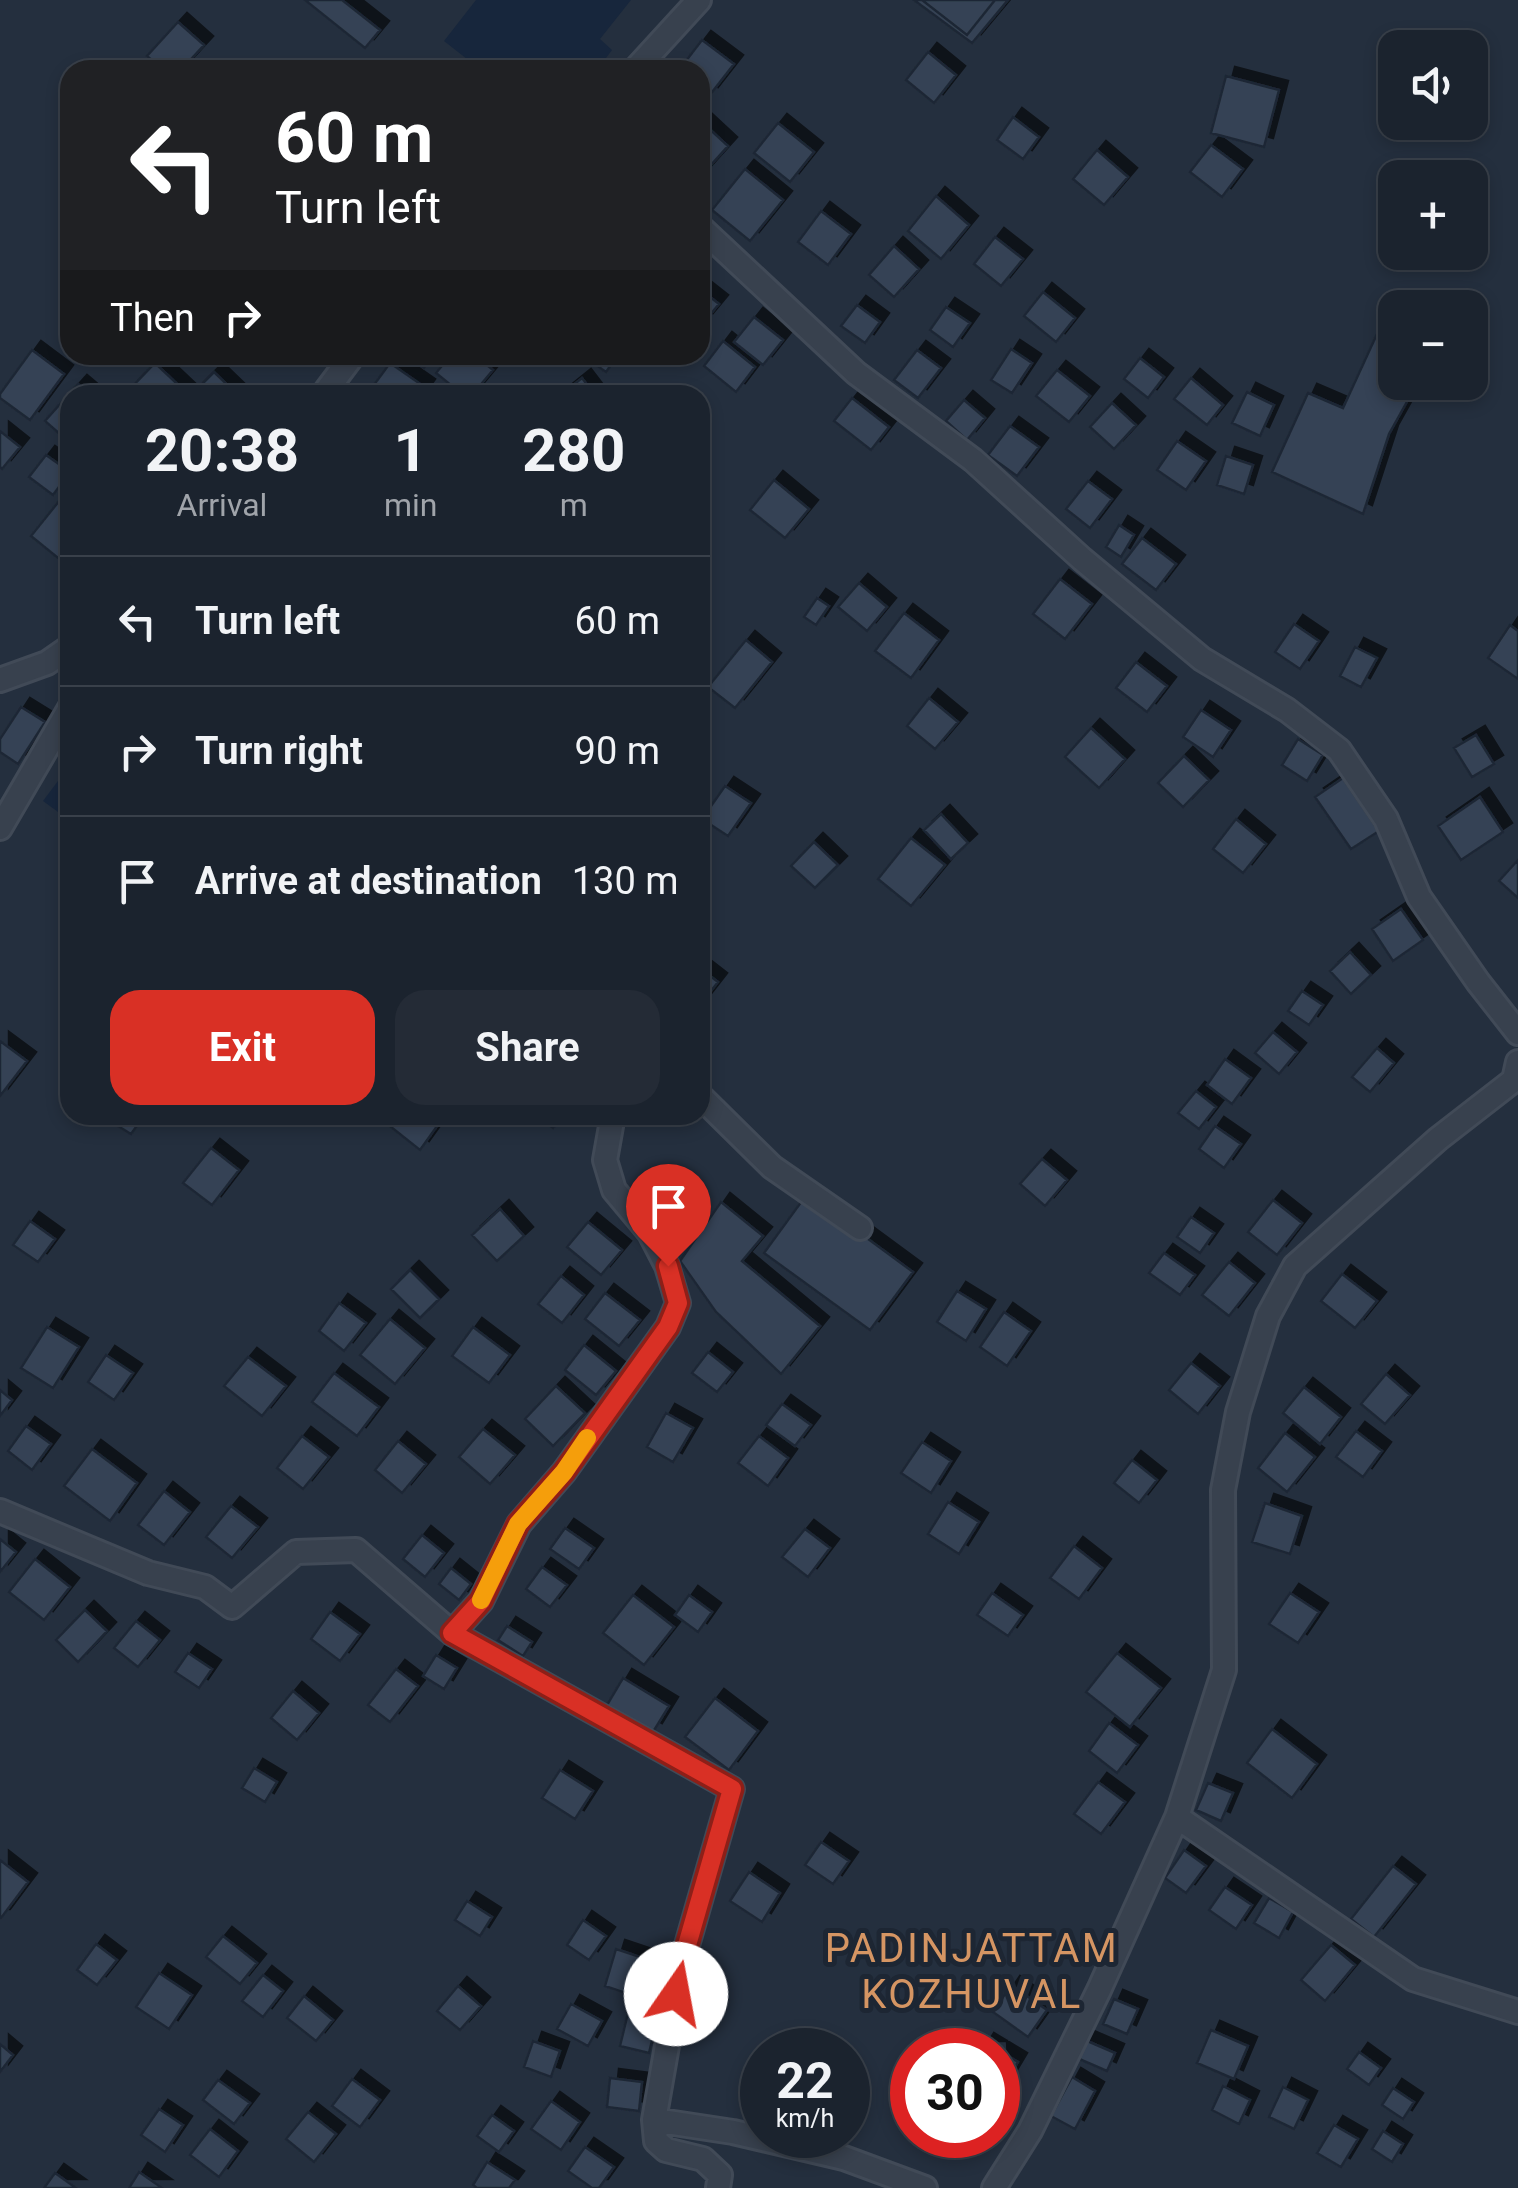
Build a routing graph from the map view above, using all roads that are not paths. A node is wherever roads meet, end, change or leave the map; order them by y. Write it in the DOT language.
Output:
graph roads {
  1 [pos="699,0"];
  2 [pos="644,60"];
  3 [pos="710,236"];
  4 [pos="60,655"];
  5 [pos="0,680"];
  6 [pos="60,725"];
  7 [pos="0,828"];
  8 [pos="1518,1033"];
  9 [pos="1518,1062"];
  10 [pos="710,1106"];
  11 [pos="610,1125"];
  12 [pos="860,1228"];
  13 [pos="0,1511"];
  14 [pos="452,1633"];
  15 [pos="1177,1818"];
  16 [pos="1518,2012"];
  17 [pos="654,2120"];
  18 [pos="718,2188"];
  19 [pos="925,2188"];
  20 [pos="994,2188"];
  1 -- 2 [label="street"];
  3 -- 8 [label="street"];
  4 -- 5 [label="street"];
  6 -- 7 [label="street"];
  9 -- 15 [label="street"];
  10 -- 12 [label="street"];
  11 -- 14 [label="street"];
  13 -- 14 [label="street"];
  14 -- 17 [label="street"];
  15 -- 16 [label="street"];
  15 -- 20 [label="street"];
  17 -- 18 [label="street"];
  17 -- 19 [label="street"];
}
